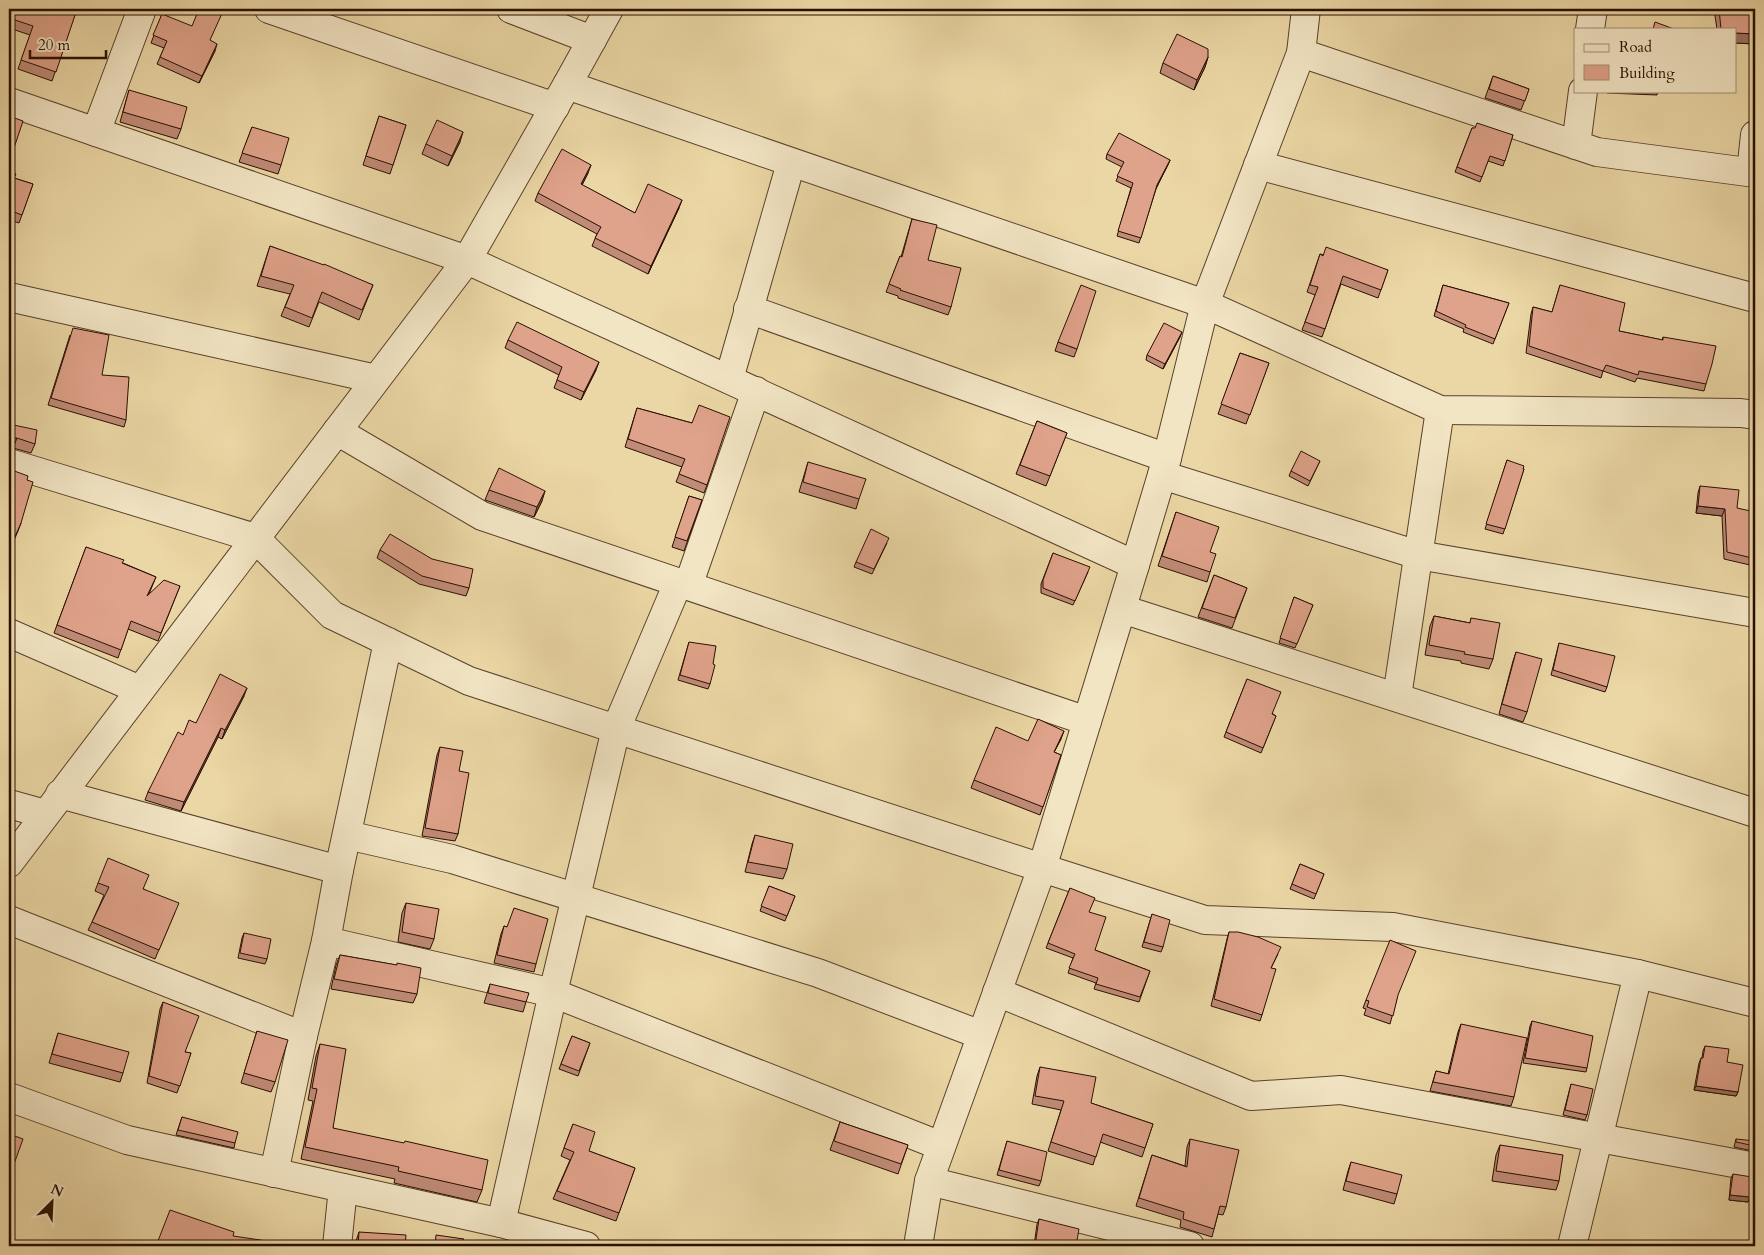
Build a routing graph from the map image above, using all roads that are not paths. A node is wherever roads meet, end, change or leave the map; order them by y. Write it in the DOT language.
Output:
graph roads {
  1 [pos="142,9"];
  2 [pos="269,9"];
  3 [pos="511,9"];
  4 [pos="608,9"];
  5 [pos="1306,9"];
  6 [pos="1592,9"];
  7 [pos="1590,28"];
  8 [pos="592,40"];
  9 [pos="1301,53"];
  10 [pos="1583,92"];
  11 [pos="561,96"];
  12 [pos="9,102"];
  13 [pos="96,132"];
  14 [pos="1755,135"];
  15 [pos="1576,145"];
  16 [pos="791,163"];
  17 [pos="1258,165"];
  18 [pos="1753,172"];
  19 [pos="467,260"];
  20 [pos="9,297"];
  21 [pos="1755,298"];
  22 [pos="1205,304"];
  23 [pos="748,309"];
  24 [pos="376,379"];
  25 [pos="728,379"];
  26 [pos="756,392"];
  27 [pos="1440,410"];
  28 [pos="1755,416"];
  29 [pos="337,431"];
  30 [pos="9,463"];
  31 [pos="1164,466"];
  32 [pos="255,538"];
  33 [pos="1418,555"];
  34 [pos="1135,565"];
  35 [pos="683,585"];
  36 [pos="1122,609"];
  37 [pos="1755,613"];
  38 [pos="9,633"];
  39 [pos="388,642"];
  40 [pos="140,690"];
  41 [pos="1397,697"];
  42 [pos="1087,721"];
  43 [pos="616,729"];
  44 [pos="9,804"];
  45 [pos="53,804"];
  46 [pos="1755,813"];
  47 [pos="347,835"];
  48 [pos="9,862"];
  49 [pos="1042,868"];
  50 [pos="339,870"];
  51 [pos="577,898"];
  52 [pos="9,920"];
  53 [pos="326,941"];
  54 [pos="1638,974"];
  55 [pos="997,992"];
  56 [pos="553,993"];
  57 [pos="1755,1004"];
  58 [pos="981,1035"];
  59 [pos="303,1036"];
  60 [pos="9,1097"];
  61 [pos="1598,1138"];
  62 [pos="942,1146"];
  63 [pos="1755,1167"];
  64 [pos="274,1173"];
  65 [pos="929,1181"];
  66 [pos="343,1188"];
  67 [pos="501,1223"];
  68 [pos="337,1246"];
  69 [pos="586,1246"];
  70 [pos="918,1246"];
  71 [pos="1190,1246"];
  72 [pos="1572,1246"];
  1 -- 13 [label="street"];
  2 -- 11 [label="street"];
  3 -- 8 [label="street"];
  4 -- 8 [label="street"];
  5 -- 9 [label="street"];
  6 -- 7 [label="street"];
  8 -- 11 [label="street"];
  9 -- 15 [label="street"];
  9 -- 17 [label="street"];
  10 -- 15 [label="street"];
  11 -- 16 [label="street"];
  11 -- 19 [label="street"];
  12 -- 13 [label="street"];
  13 -- 19 [label="street"];
  14 -- 18 [label="street"];
  15 -- 18 [label="street"];
  16 -- 22 [label="street"];
  16 -- 23 [label="street"];
  17 -- 21 [label="street"];
  17 -- 22 [label="street"];
  19 -- 24 [label="street"];
  19 -- 25 [label="street"];
  20 -- 24 [label="street"];
  22 -- 27 [label="street"];
  22 -- 31 [label="street"];
  23 -- 25 [label="street"];
  23 -- 31 [label="street"];
  24 -- 29 [label="street"];
  25 -- 26 [label="street"];
  26 -- 34 [label="street"];
  26 -- 35 [label="street"];
  27 -- 28 [label="street"];
  27 -- 33 [label="street"];
  29 -- 32 [label="street"];
  29 -- 35 [label="street"];
  30 -- 32 [label="street"];
  31 -- 33 [label="street"];
  31 -- 34 [label="street"];
  32 -- 39 [label="street"];
  32 -- 40 [label="street"];
  33 -- 37 [label="street"];
  33 -- 41 [label="street"];
  34 -- 36 [label="street"];
  35 -- 42 [label="street"];
  35 -- 43 [label="street"];
  36 -- 41 [label="street"];
  36 -- 42 [label="street"];
  38 -- 40 [label="street"];
  39 -- 43 [label="street"];
  39 -- 47 [label="street"];
  40 -- 45 [label="street"];
  41 -- 46 [label="street"];
  42 -- 49 [label="street"];
  43 -- 49 [label="street"];
  43 -- 51 [label="street"];
  44 -- 45 [label="street"];
  45 -- 48 [label="street"];
  45 -- 50 [label="street"];
  47 -- 50 [label="street"];
  47 -- 51 [label="street"];
  49 -- 54 [label="street"];
  49 -- 55 [label="street"];
  50 -- 53 [label="street"];
  51 -- 56 [label="street"];
  51 -- 58 [label="street"];
  52 -- 59 [label="street"];
  53 -- 56 [label="street"];
  53 -- 59 [label="street"];
  54 -- 57 [label="street"];
  54 -- 61 [label="street"];
  55 -- 58 [label="street"];
  55 -- 61 [label="street"];
  56 -- 62 [label="street"];
  56 -- 67 [label="street"];
  58 -- 62 [label="street"];
  59 -- 64 [label="street"];
  60 -- 64 [label="street"];
  61 -- 63 [label="street"];
  61 -- 72 [label="street"];
  62 -- 65 [label="street"];
  64 -- 66 [label="street"];
  65 -- 70 [label="street"];
  65 -- 71 [label="street"];
  66 -- 67 [label="street"];
  66 -- 68 [label="street"];
  67 -- 69 [label="street"];
}
